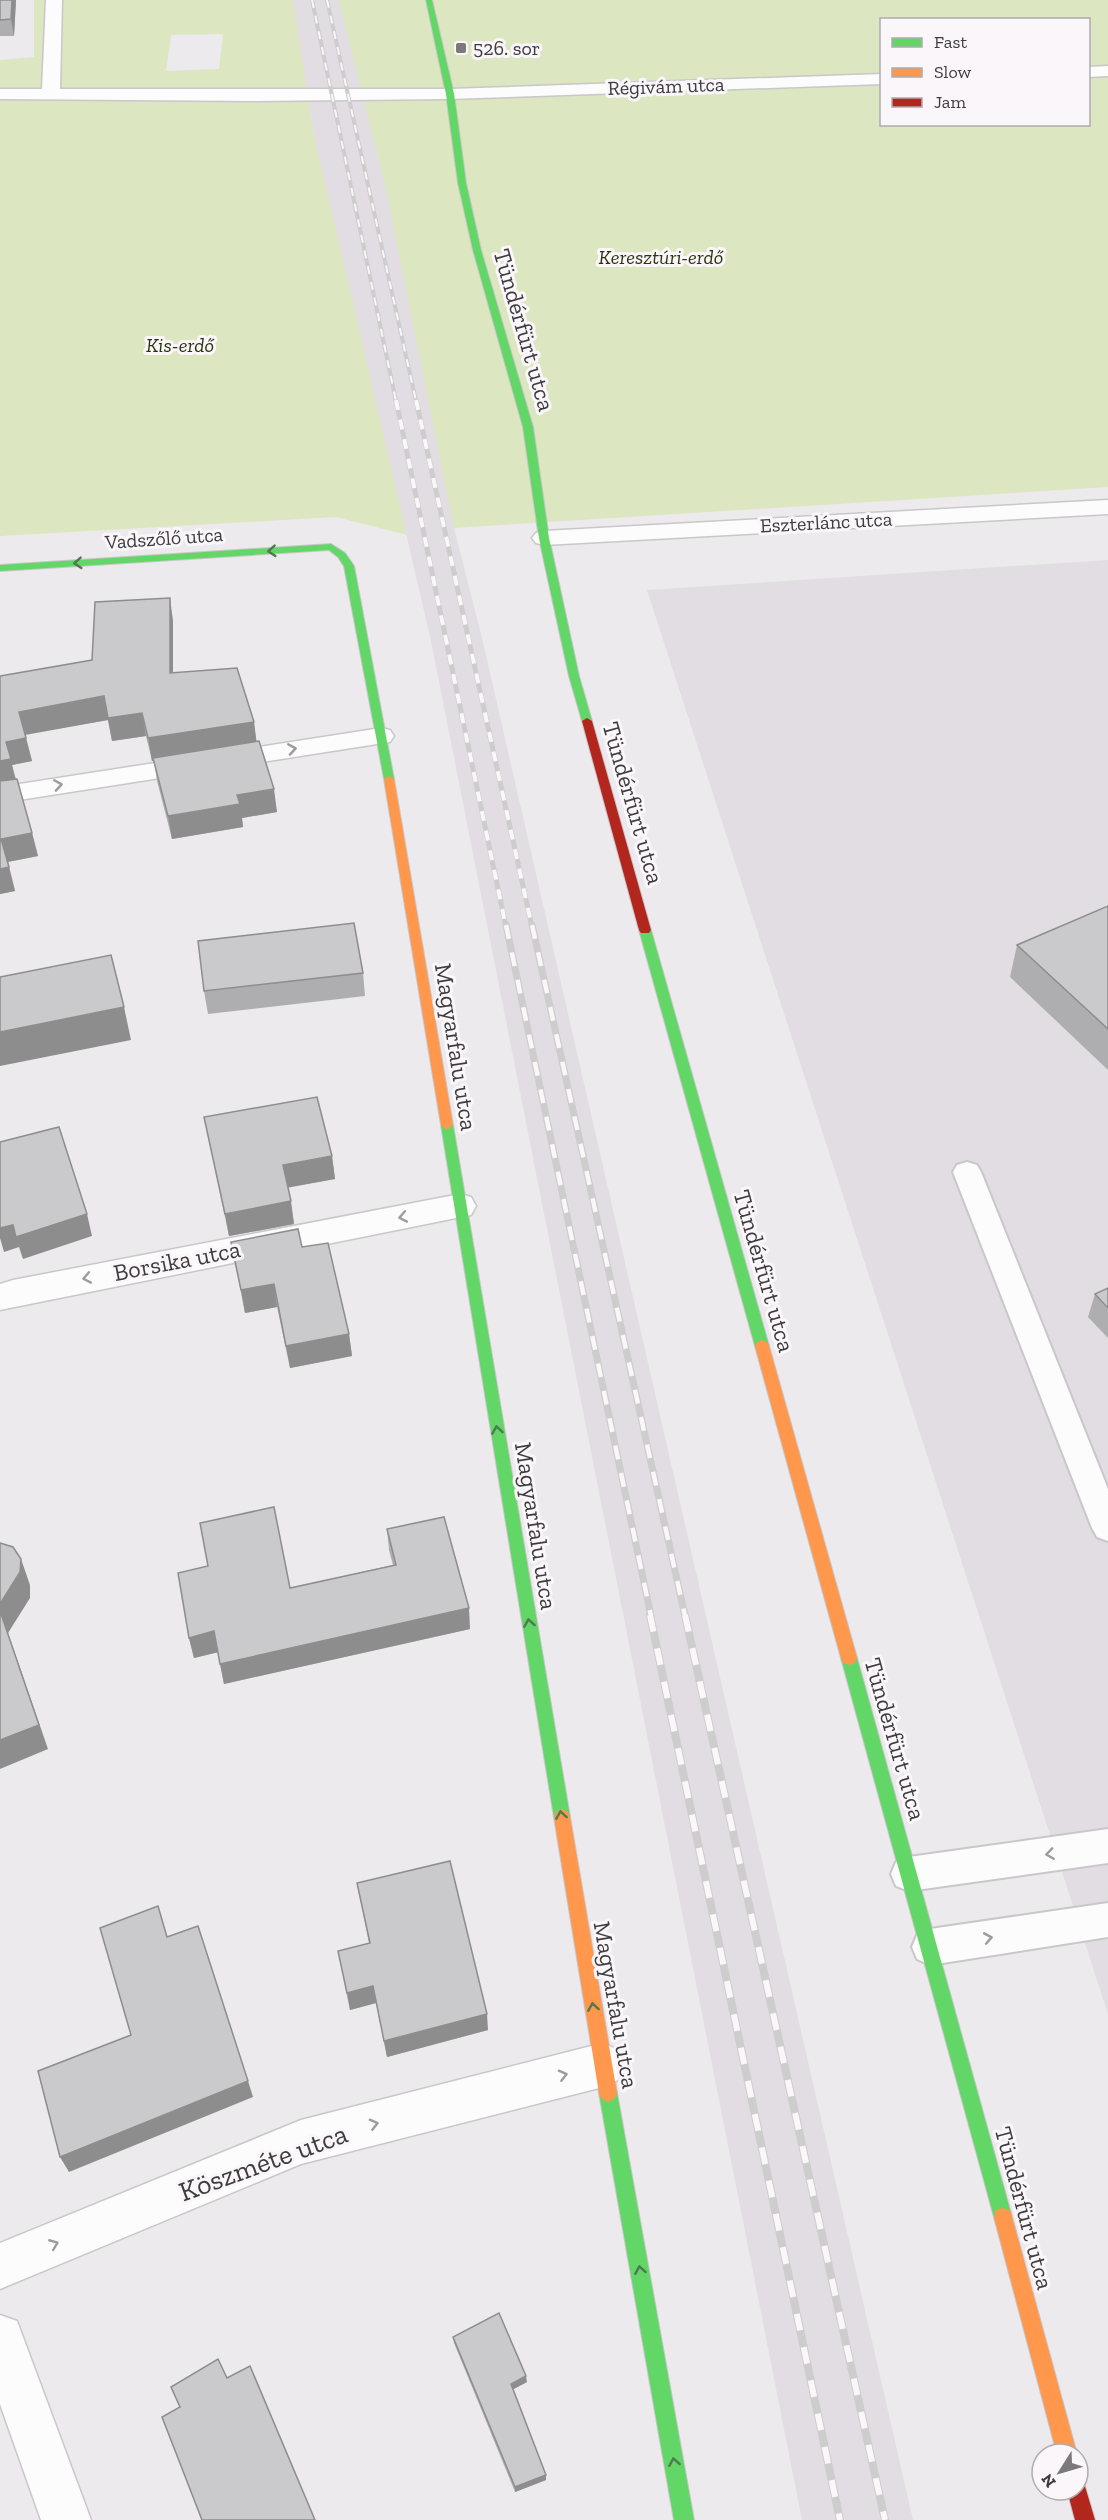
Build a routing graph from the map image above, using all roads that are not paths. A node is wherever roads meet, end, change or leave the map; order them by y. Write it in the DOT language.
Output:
graph roads {
  1 [pos="54,0"];
  2 [pos="429,0"];
  3 [pos="1108,71"];
  4 [pos="1090,72"];
  5 [pos="880,79"];
  6 [pos="51,93"];
  7 [pos="0,94"];
  8 [pos="450,94"];
  9 [pos="1108,507"];
  10 [pos="544,538"];
  11 [pos="331,547"];
  12 [pos="0,568"];
  13 [pos="381,735"];
  14 [pos="0,795"];
  15 [pos="967,1172"];
  16 [pos="460,1206"];
  17 [pos="0,1297"];
  18 [pos="1108,1528"];
  19 [pos="1108,1846"];
  20 [pos="909,1874"];
  21 [pos="1108,1920"];
  22 [pos="930,1947"];
  23 [pos="603,2065"];
  24 [pos="0,2266"];
  25 [pos="0,2338"];
  26 [pos="1064,2442"];
  27 [pos="1080,2502"];
  28 [pos="66,2520"];
  29 [pos="684,2520"];
  30 [pos="1085,2520"];
  1 -- 6 [label="street"];
  2 -- 8 [label="street, Tündérfürt utca"];
  3 -- 4 [label="street"];
  5 -- 8 [label="street, Régivám utca"];
  6 -- 7 [label="street"];
  6 -- 8 [label="street"];
  8 -- 10 [label="street, Tündérfürt utca"];
  9 -- 10 [label="street, Eszterlánc utca"];
  10 -- 20 [label="street, Tündérfürt utca"];
  11 -- 12 [label="street, Vadszőlő utca, one-way"];
  11 -- 13 [label="street, Magyarfalu utca"];
  14 -- 13 [label="street, one-way"];
  13 -- 16 [label="street, Magyarfalu utca"];
  15 -- 18 [label="lane"];
  16 -- 17 [label="street, Borsika utca, one-way"];
  23 -- 16 [label="street, Magyarfalu utca, one-way"];
  19 -- 20 [label="lane, one-way"];
  20 -- 22 [label="street, Tündérfürt utca"];
  22 -- 21 [label="lane, one-way"];
  22 -- 26 [label="street, Tündérfürt utca"];
  24 -- 23 [label="street, Köszméte utca, one-way"];
  29 -- 23 [label="street, Magyarfalu utca, one-way"];
  25 -- 28 [label="street"];
  27 -- 30 [label="street"];
}
